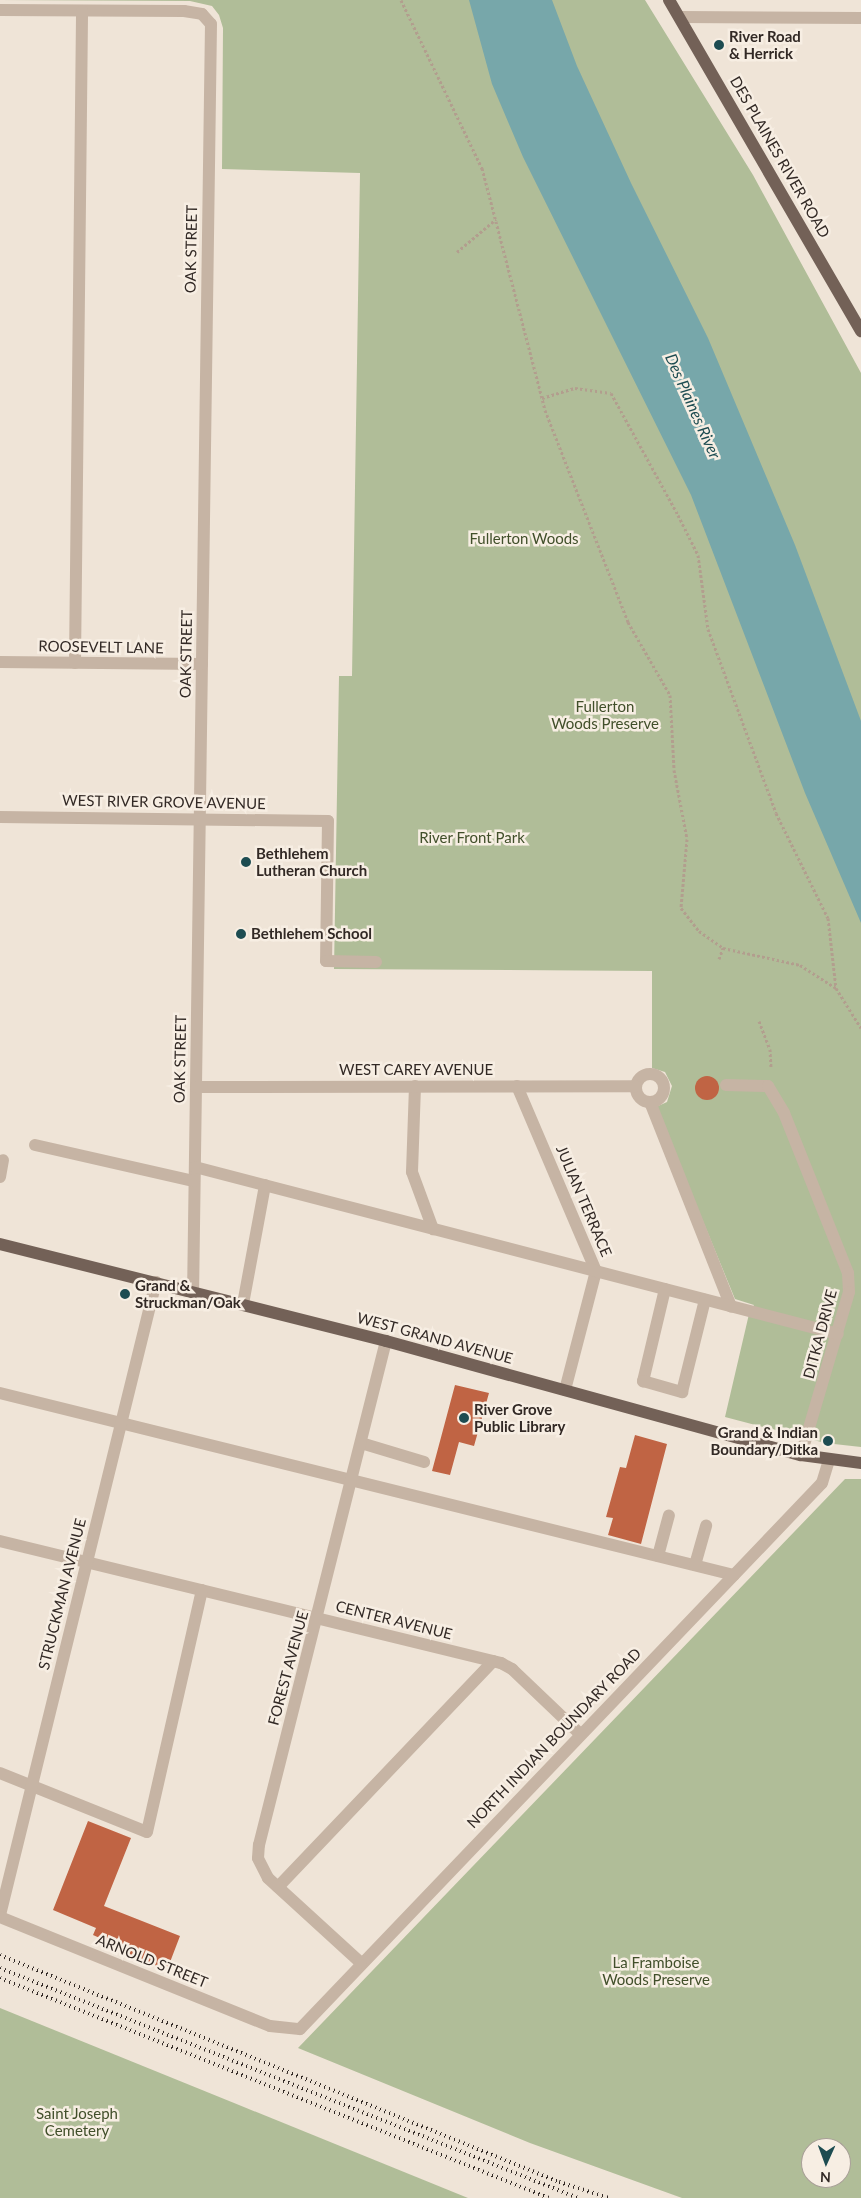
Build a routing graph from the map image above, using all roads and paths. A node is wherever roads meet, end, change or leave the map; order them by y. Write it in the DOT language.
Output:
graph roads {
  1 [pos="401,0"];
  2 [pos="669,0"];
  3 [pos="0,10"];
  4 [pos="82,11"];
  5 [pos="680,17"];
  6 [pos="861,18"];
  7 [pos="496,219"];
  8 [pos="457,252"];
  9 [pos="861,330"];
  10 [pos="542,398"];
  11 [pos="0,662"];
  12 [pos="75,663"];
  13 [pos="202,664"];
  14 [pos="0,817"];
  15 [pos="200,818"];
  16 [pos="723,948"];
  17 [pos="719,959"];
  18 [pos="376,962"];
  19 [pos="836,988"];
  20 [pos="759,1021"];
  21 [pos="861,1028"];
  22 [pos="771,1068"];
  23 [pos="726,1085"];
  24 [pos="415,1086"];
  25 [pos="517,1086"];
  26 [pos="636,1086"];
  27 [pos="196,1087"];
  28 [pos="650,1102"];
  29 [pos="35,1145"];
  30 [pos="3,1160"];
  31 [pos="195,1167"];
  32 [pos="0,1177"];
  33 [pos="194,1181"];
  34 [pos="265,1185"];
  35 [pos="433,1229"];
  36 [pos="0,1244"];
  37 [pos="596,1271"];
  38 [pos="156,1282"];
  39 [pos="665,1289"];
  40 [pos="193,1291"];
  41 [pos="705,1300"];
  42 [pos="243,1304"];
  43 [pos="731,1307"];
  44 [pos="838,1334"];
  45 [pos="386,1341"];
  46 [pos="565,1390"];
  47 [pos="0,1393"];
  48 [pos="121,1424"];
  49 [pos="361,1443"];
  50 [pos="801,1455"];
  51 [pos="829,1460"];
  52 [pos="424,1462"];
  53 [pos="861,1463"];
  54 [pos="352,1480"];
  55 [pos="669,1515"];
  56 [pos="706,1526"];
  57 [pos="0,1541"];
  58 [pos="658,1556"];
  59 [pos="87,1562"];
  60 [pos="695,1565"];
  61 [pos="734,1575"];
  62 [pos="202,1590"];
  63 [pos="318,1618"];
  64 [pos="493,1661"];
  65 [pos="580,1734"];
  66 [pos="1,1777"];
  67 [pos="32,1786"];
  68 [pos="278,1887"];
  69 [pos="0,1916"];
  70 [pos="361,1963"];
  71 [pos="293,2030"];
  1 -- 7 [label="path"];
  2 -- 5 [label="main road, DES PLAINES RIVER ROAD"];
  3 -- 4 [label="street"];
  4 -- 12 [label="street"];
  4 -- 13 [label="street, OAK STREET"];
  5 -- 6 [label="street"];
  5 -- 9 [label="main road, DES PLAINES RIVER ROAD"];
  7 -- 8 [label="path"];
  7 -- 10 [label="path"];
  10 -- 16 [label="path"];
  10 -- 19 [label="path"];
  11 -- 12 [label="street, ROOSEVELT LANE"];
  12 -- 13 [label="street, ROOSEVELT LANE"];
  13 -- 15 [label="street, OAK STREET"];
  14 -- 15 [label="street, WEST RIVER GROVE AVENUE"];
  15 -- 18 [label="street, WEST RIVER GROVE AVENUE"];
  15 -- 27 [label="street, OAK STREET"];
  16 -- 17 [label="path"];
  16 -- 19 [label="path"];
  19 -- 21 [label="path"];
  20 -- 22 [label="path"];
  23 -- 44 [label="street, DITKA DRIVE"];
  24 -- 25 [label="street, WEST CAREY AVENUE"];
  24 -- 27 [label="street, WEST CAREY AVENUE"];
  24 -- 35 [label="street"];
  25 -- 26 [label="street, WEST CAREY AVENUE"];
  25 -- 37 [label="street, JULIAN TERRACE"];
  26 -- 28 [label="street"];
  26 -- 28 [label="street, WEST CAREY AVENUE"];
  27 -- 31 [label="street, OAK STREET"];
  28 -- 43 [label="street"];
  29 -- 33 [label="street"];
  30 -- 32 [label="street"];
  31 -- 33 [label="street, OAK STREET"];
  31 -- 34 [label="street"];
  33 -- 40 [label="street, OAK STREET"];
  34 -- 35 [label="street"];
  34 -- 42 [label="street"];
  35 -- 37 [label="street"];
  36 -- 38 [label="main road, WEST GRAND AVENUE"];
  37 -- 39 [label="street"];
  37 -- 46 [label="street, JULIAN TERRACE"];
  38 -- 40 [label="main road, WEST GRAND AVENUE"];
  38 -- 48 [label="street, STRUCKMAN AVENUE"];
  39 -- 41 [label="street"];
  39 -- 41 [label="street"];
  40 -- 42 [label="main road, WEST GRAND AVENUE"];
  41 -- 43 [label="street"];
  42 -- 45 [label="main road, WEST GRAND AVENUE"];
  43 -- 44 [label="street"];
  44 -- 50 [label="street, DITKA DRIVE"];
  45 -- 46 [label="main road, WEST GRAND AVENUE"];
  45 -- 49 [label="street, FOREST AVENUE"];
  46 -- 50 [label="main road, WEST GRAND AVENUE"];
  47 -- 48 [label="street"];
  48 -- 54 [label="street"];
  48 -- 59 [label="street, STRUCKMAN AVENUE"];
  49 -- 52 [label="street"];
  49 -- 54 [label="street, FOREST AVENUE"];
  50 -- 51 [label="main road, WEST GRAND AVENUE"];
  51 -- 53 [label="main road, WEST GRAND AVENUE"];
  51 -- 61 [label="street, NORTH INDIAN BOUNDARY ROAD"];
  54 -- 58 [label="street"];
  54 -- 63 [label="street, FOREST AVENUE"];
  55 -- 58 [label="street"];
  56 -- 60 [label="street"];
  57 -- 59 [label="street, CENTER AVENUE"];
  58 -- 60 [label="street"];
  59 -- 62 [label="street, CENTER AVENUE"];
  59 -- 67 [label="street, STRUCKMAN AVENUE"];
  60 -- 61 [label="street"];
  61 -- 65 [label="street, NORTH INDIAN BOUNDARY ROAD"];
  62 -- 63 [label="street, CENTER AVENUE"];
  62 -- 67 [label="street"];
  63 -- 64 [label="street, CENTER AVENUE"];
  63 -- 68 [label="street, FOREST AVENUE"];
  64 -- 65 [label="street, CENTER AVENUE"];
  64 -- 68 [label="street"];
  65 -- 70 [label="street, NORTH INDIAN BOUNDARY ROAD"];
  66 -- 67 [label="street"];
  67 -- 69 [label="street, STRUCKMAN AVENUE"];
  68 -- 70 [label="street, FOREST AVENUE"];
  69 -- 71 [label="street, ARNOLD STREET"];
  70 -- 71 [label="street, NORTH INDIAN BOUNDARY ROAD"];
}
